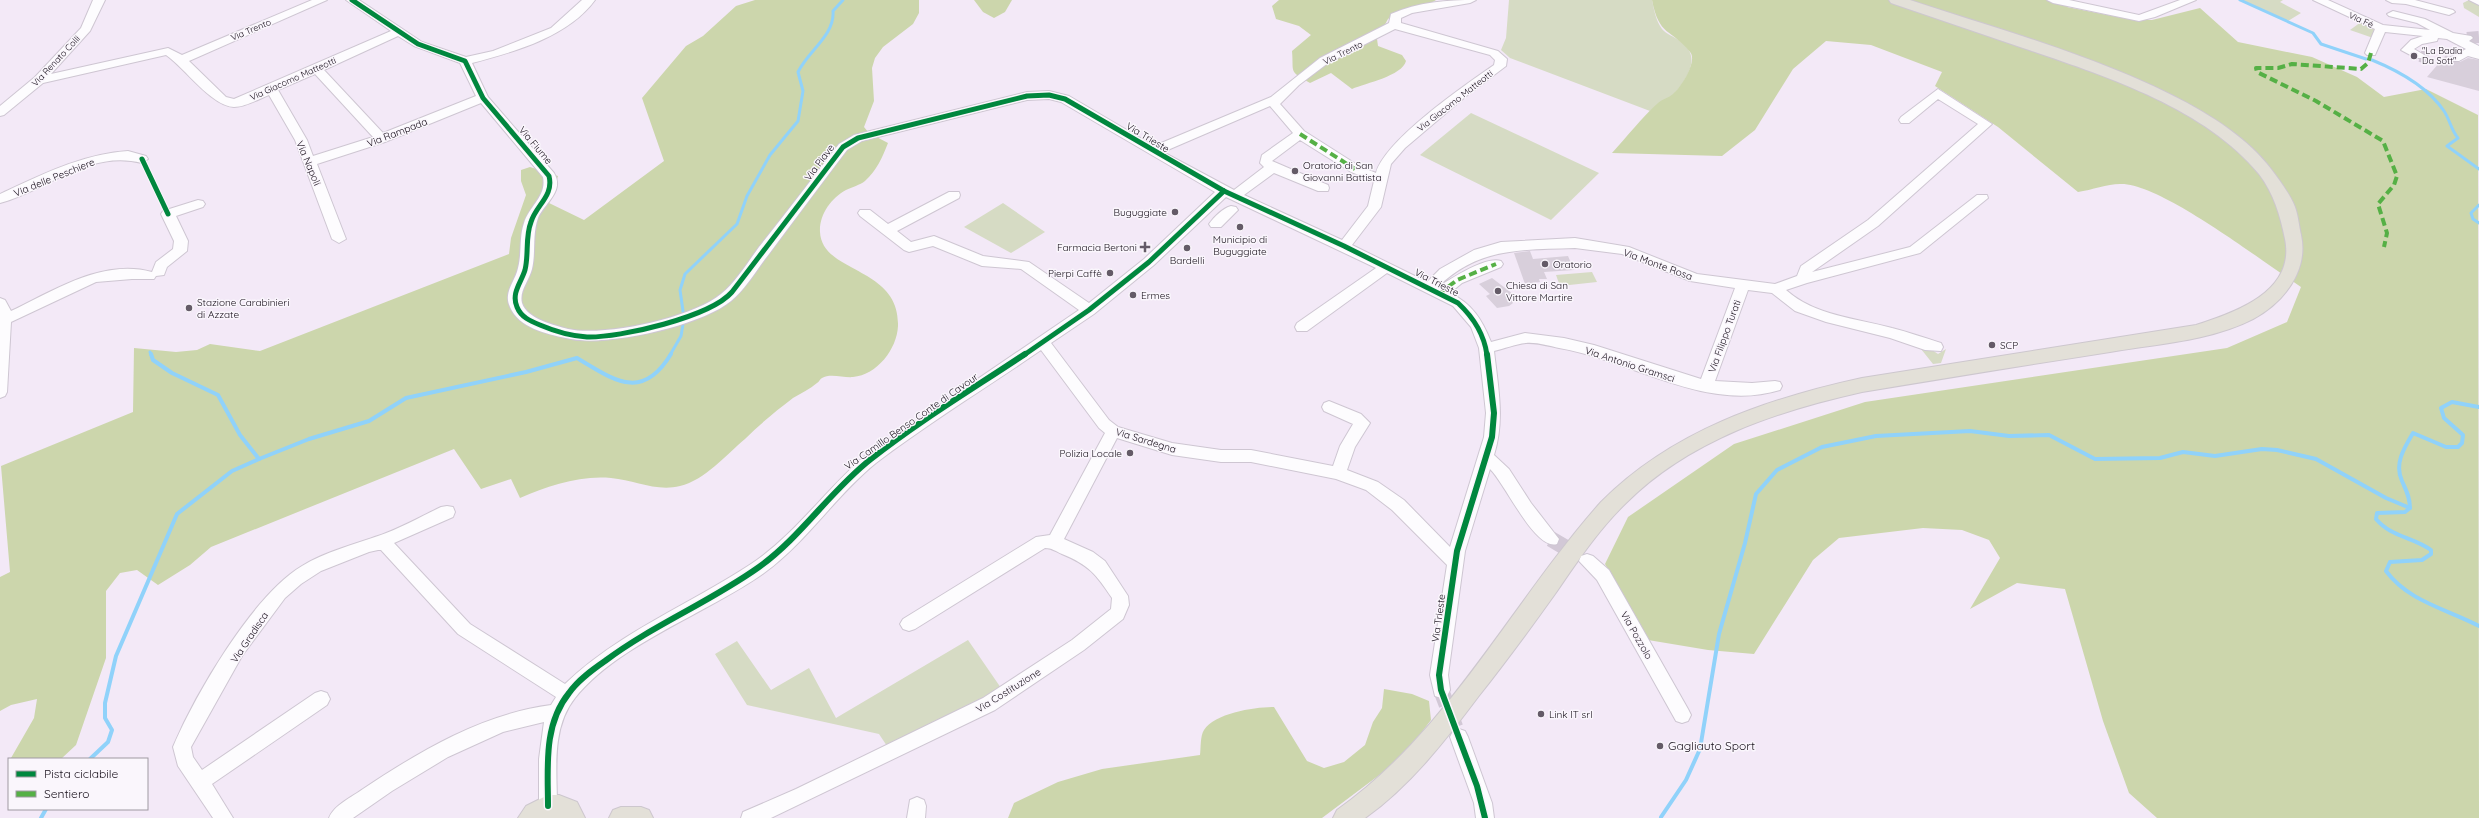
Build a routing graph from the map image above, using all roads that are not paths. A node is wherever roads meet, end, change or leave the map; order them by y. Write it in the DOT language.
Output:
graph roads {
  1 [pos="99,0"];
  2 [pos="321,0"];
  3 [pos="352,0"];
  4 [pos="589,0"];
  5 [pos="1470,0"];
  6 [pos="1896,0"];
  7 [pos="2053,0"];
  8 [pos="2190,0"];
  9 [pos="2320,0"];
  10 [pos="2392,0"];
  11 [pos="2475,0"];
  12 [pos="2479,2"];
  13 [pos="2449,12"];
  14 [pos="2393,14"];
  15 [pos="1396,24"];
  16 [pos="2381,28"];
  17 [pos="398,32"];
  18 [pos="2458,38"];
  19 [pos="2479,51"];
  20 [pos="2371,53"];
  21 [pos="2427,56"];
  22 [pos="2479,56"];
  23 [pos="2455,59"];
  24 [pos="180,60"];
  25 [pos="465,61"];
  26 [pos="318,69"];
  27 [pos="39,80"];
  28 [pos="272,90"];
  29 [pos="1049,95"];
  30 [pos="484,98"];
  31 [pos="1275,100"];
  32 [pos="0,112"];
  33 [pos="1906,120"];
  34 [pos="1300,134"];
  35 [pos="381,139"];
  36 [pos="1154,151"];
  37 [pos="142,159"];
  38 [pos="310,162"];
  39 [pos="1273,167"];
  40 [pos="1382,180"];
  41 [pos="1322,188"];
  42 [pos="954,195"];
  43 [pos="1982,198"];
  44 [pos="0,199"];
  45 [pos="198,204"];
  46 [pos="1206,208"];
  47 [pos="1226,208"];
  48 [pos="865,213"];
  49 [pos="888,230"];
  50 [pos="339,239"];
  51 [pos="1344,246"];
  52 [pos="1496,264"];
  53 [pos="1386,267"];
  54 [pos="1803,279"];
  55 [pos="1743,285"];
  56 [pos="1776,289"];
  57 [pos="1434,291"];
  58 [pos="0,303"];
  59 [pos="1089,310"];
  60 [pos="6,319"];
  61 [pos="670,322"];
  62 [pos="1302,327"];
  63 [pos="1043,343"];
  64 [pos="1936,347"];
  65 [pos="1486,348"];
  66 [pos="1706,386"];
  67 [pos="1775,386"];
  68 [pos="0,392"];
  69 [pos="1329,407"];
  70 [pos="1113,431"];
  71 [pos="1486,458"];
  72 [pos="1338,473"];
  73 [pos="447,512"];
  74 [pos="1551,539"];
  75 [pos="1054,541"];
  76 [pos="381,542"];
  77 [pos="1587,560"];
  78 [pos="1456,563"];
  79 [pos="909,624"];
  80 [pos="1441,690"];
  81 [pos="567,695"];
  82 [pos="321,699"];
  83 [pos="556,712"];
  84 [pos="1682,715"];
  85 [pos="1459,738"];
  86 [pos="200,782"];
  87 [pos="539,812"];
  88 [pos="224,818"];
  89 [pos="338,818"];
  90 [pos="573,818"];
  91 [pos="621,818"];
  92 [pos="641,818"];
  93 [pos="750,818"];
  94 [pos="1345,818"];
  95 [pos="1485,818"];
  1 -- 27 [label="street, Via Renato Colli"];
  2 -- 24 [label="street, Via Trento"];
  3 -- 17 [label="street"];
  4 -- 25 [label="street"];
  5 -- 15 [label="street"];
  6 -- 94 [label="main road"];
  7 -- 8 [label="street"];
  9 -- 16 [label="street, Via Fé"];
  10 -- 13 [label="street"];
  11 -- 12 [label="street"];
  14 -- 18 [label="street"];
  15 -- 31 [label="street, Via Trento"];
  15 -- 40 [label="street, Via Giacomo Matteotti"];
  16 -- 18 [label="street, Via Fé"];
  16 -- 20 [label="street"];
  17 -- 25 [label="street"];
  17 -- 26 [label="street, Via Giacomo Matteotti"];
  18 -- 19 [label="street"];
  18 -- 21 [label="street"];
  22 -- 23 [label="street"];
  24 -- 27 [label="street, Via Giacomo Matteotti"];
  24 -- 28 [label="street, Via Giacomo Matteotti"];
  25 -- 30 [label="street, Via Fiume"];
  26 -- 28 [label="street, Via Giacomo Matteotti"];
  26 -- 35 [label="street"];
  27 -- 32 [label="street, Via Renato Colli"];
  28 -- 38 [label="street, Via Napoli"];
  29 -- 36 [label="street, Via Trieste"];
  29 -- 61 [label="street, Via Piave"];
  30 -- 35 [label="street, Via Rampada"];
  30 -- 61 [label="street, Via Fiume"];
  31 -- 34 [label="street"];
  31 -- 36 [label="street, Via Trento"];
  33 -- 54 [label="street"];
  34 -- 39 [label="street"];
  34 -- 40 [label="street"];
  35 -- 38 [label="street, Via Rampada"];
  36 -- 47 [label="street, Via Trieste"];
  37 -- 44 [label="street, Via delle Peschiere"];
  38 -- 50 [label="street, Via Napoli"];
  39 -- 41 [label="street"];
  39 -- 47 [label="street, Via Camillo Benso Conte di Cavour"];
  40 -- 51 [label="street, Via Giacomo Matteotti"];
  42 -- 49 [label="street"];
  43 -- 54 [label="street, Via Monte Rosa"];
  45 -- 60 [label="street"];
  46 -- 47 [label="street, Via Camillo Benso Conte di Cavour"];
  46 -- 47 [label="street"];
  46 -- 59 [label="street, Via Camillo Benso Conte di Cavour"];
  47 -- 51 [label="street, Via Trieste"];
  48 -- 49 [label="street"];
  49 -- 59 [label="street"];
  51 -- 53 [label="street, Via Trieste"];
  52 -- 57 [label="street"];
  53 -- 57 [label="street, Via Trieste"];
  53 -- 62 [label="street"];
  54 -- 56 [label="street, Via Monte Rosa"];
  55 -- 56 [label="street, Via Monte Rosa"];
  55 -- 57 [label="street, Via Monte Rosa"];
  55 -- 66 [label="street, Via Filippo Turati"];
  56 -- 64 [label="street"];
  57 -- 65 [label="street, Via Trieste"];
  58 -- 60 [label="street"];
  59 -- 63 [label="street, Via Camillo Benso Conte di Cavour"];
  60 -- 68 [label="street"];
  63 -- 70 [label="street, Via Sardegna"];
  63 -- 81 [label="street, Via Camillo Benso Conte di Cavour"];
  65 -- 66 [label="street, Via Antonio Gramsci"];
  65 -- 71 [label="street, Via Trieste"];
  66 -- 67 [label="street, Via Antonio Gramsci"];
  69 -- 72 [label="street"];
  70 -- 72 [label="street, Via Sardegna"];
  70 -- 75 [label="street"];
  71 -- 74 [label="street"];
  71 -- 78 [label="street, Via Trieste"];
  72 -- 78 [label="street, Via Sardegna"];
  73 -- 76 [label="street, Via Gradisca"];
  75 -- 79 [label="street"];
  75 -- 93 [label="street, Via Costituzione"];
  76 -- 81 [label="street"];
  76 -- 86 [label="street, Via Gradisca"];
  77 -- 84 [label="street, Via Pozzolo"];
  78 -- 80 [label="street, Via Trieste"];
  81 -- 83 [label="street, Via Camillo Benso Conte di Cavour"];
  82 -- 86 [label="street"];
  83 -- 87 [label="street, Via Camillo Benso Conte di Cavour"];
  83 -- 89 [label="street"];
  85 -- 95 [label="street"];
  86 -- 88 [label="street, Via Gradisca"];
  87 -- 90 [label="main road"];
  91 -- 92 [label="main road"];
}
